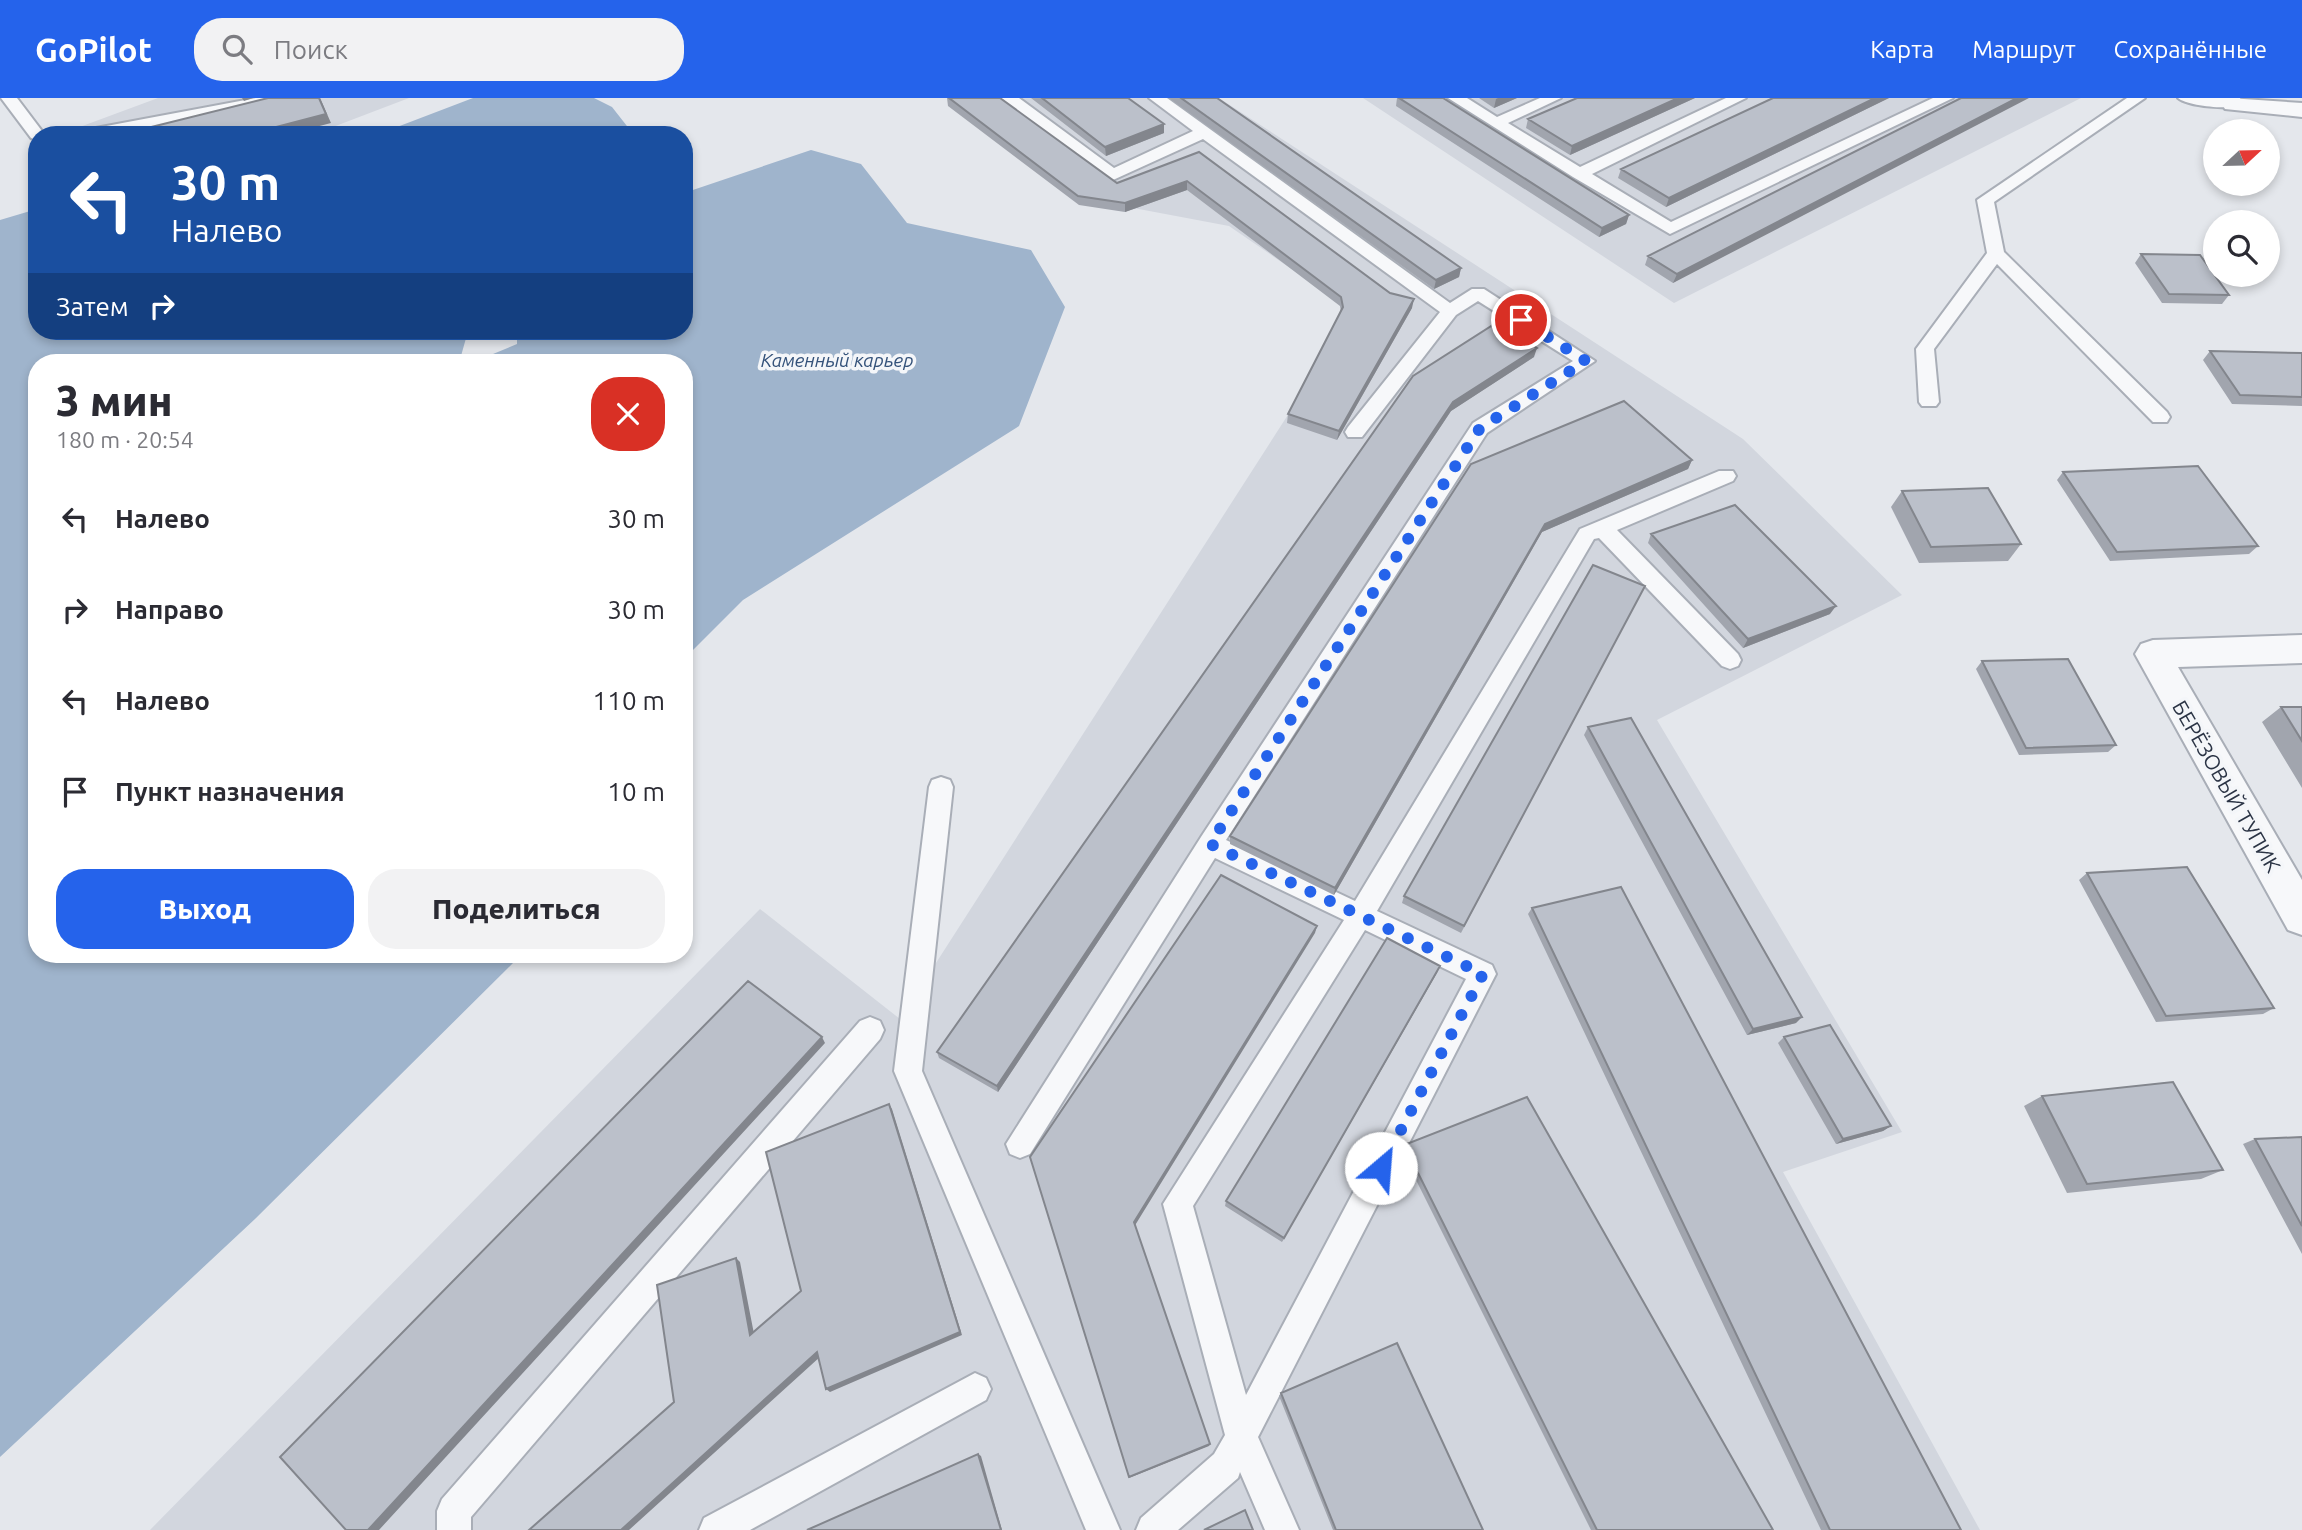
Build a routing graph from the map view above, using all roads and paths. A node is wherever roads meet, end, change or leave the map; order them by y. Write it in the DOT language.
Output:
graph roads {
  1 [pos="9,98"];
  2 [pos="281,98"];
  3 [pos="1009,98"];
  4 [pos="1157,98"];
  5 [pos="1456,98"];
  6 [pos="1553,98"];
  7 [pos="1738,98"];
  8 [pos="1945,98"];
  9 [pos="2137,98"];
  10 [pos="2186,98"];
  11 [pos="2233,101"];
  12 [pos="2302,110"];
  13 [pos="1496,123"];
  14 [pos="30,126"];
  15 [pos="133,126"];
  16 [pos="1204,132"];
  17 [pos="1579,174"];
  18 [pos="1996,253"];
  19 [pos="1450,311"];
  20 [pos="1928,402"];
  21 [pos="2160,416"];
  22 [pos="1355,432"];
  23 [pos="1726,477"];
  24 [pos="1602,528"];
  25 [pos="2302,649"];
  26 [pos="1730,660"];
  27 [pos="941,787"];
  28 [pos="1210,844"];
  29 [pos="1361,915"];
  30 [pos="2302,918"];
  31 [pos="870,1030"];
  32 [pos="1020,1143"];
  33 [pos="975,1389"];
  34 [pos="1241,1435"];
  35 [pos="454,1530"];
  36 [pos="716,1530"];
  37 [pos="1103,1530"];
  38 [pos="1153,1530"];
  39 [pos="1282,1530"];
  1 -- 14 [label="lane"];
  2 -- 15 [label="lane"];
  3 -- 16 [label="lane"];
  4 -- 16 [label="lane"];
  5 -- 13 [label="lane"];
  6 -- 13 [label="lane"];
  7 -- 17 [label="lane"];
  8 -- 17 [label="lane"];
  9 -- 18 [label="lane"];
  10 -- 11 [label="lane"];
  11 -- 12 [label="street"];
  13 -- 17 [label="lane"];
  16 -- 19 [label="lane"];
  18 -- 20 [label="lane"];
  18 -- 21 [label="lane"];
  19 -- 22 [label="lane"];
  19 -- 28 [label="lane"];
  23 -- 24 [label="lane"];
  24 -- 26 [label="lane"];
  24 -- 29 [label="lane"];
  25 -- 30 [label="street, БЕРЁЗОВЫЙ ТУПИК"];
  27 -- 37 [label="lane"];
  28 -- 29 [label="lane"];
  28 -- 32 [label="lane"];
  29 -- 34 [label="lane"];
  29 -- 34 [label="lane"];
  31 -- 35 [label="lane"];
  33 -- 36 [label="lane"];
  34 -- 38 [label="lane"];
  34 -- 39 [label="lane"];
}
